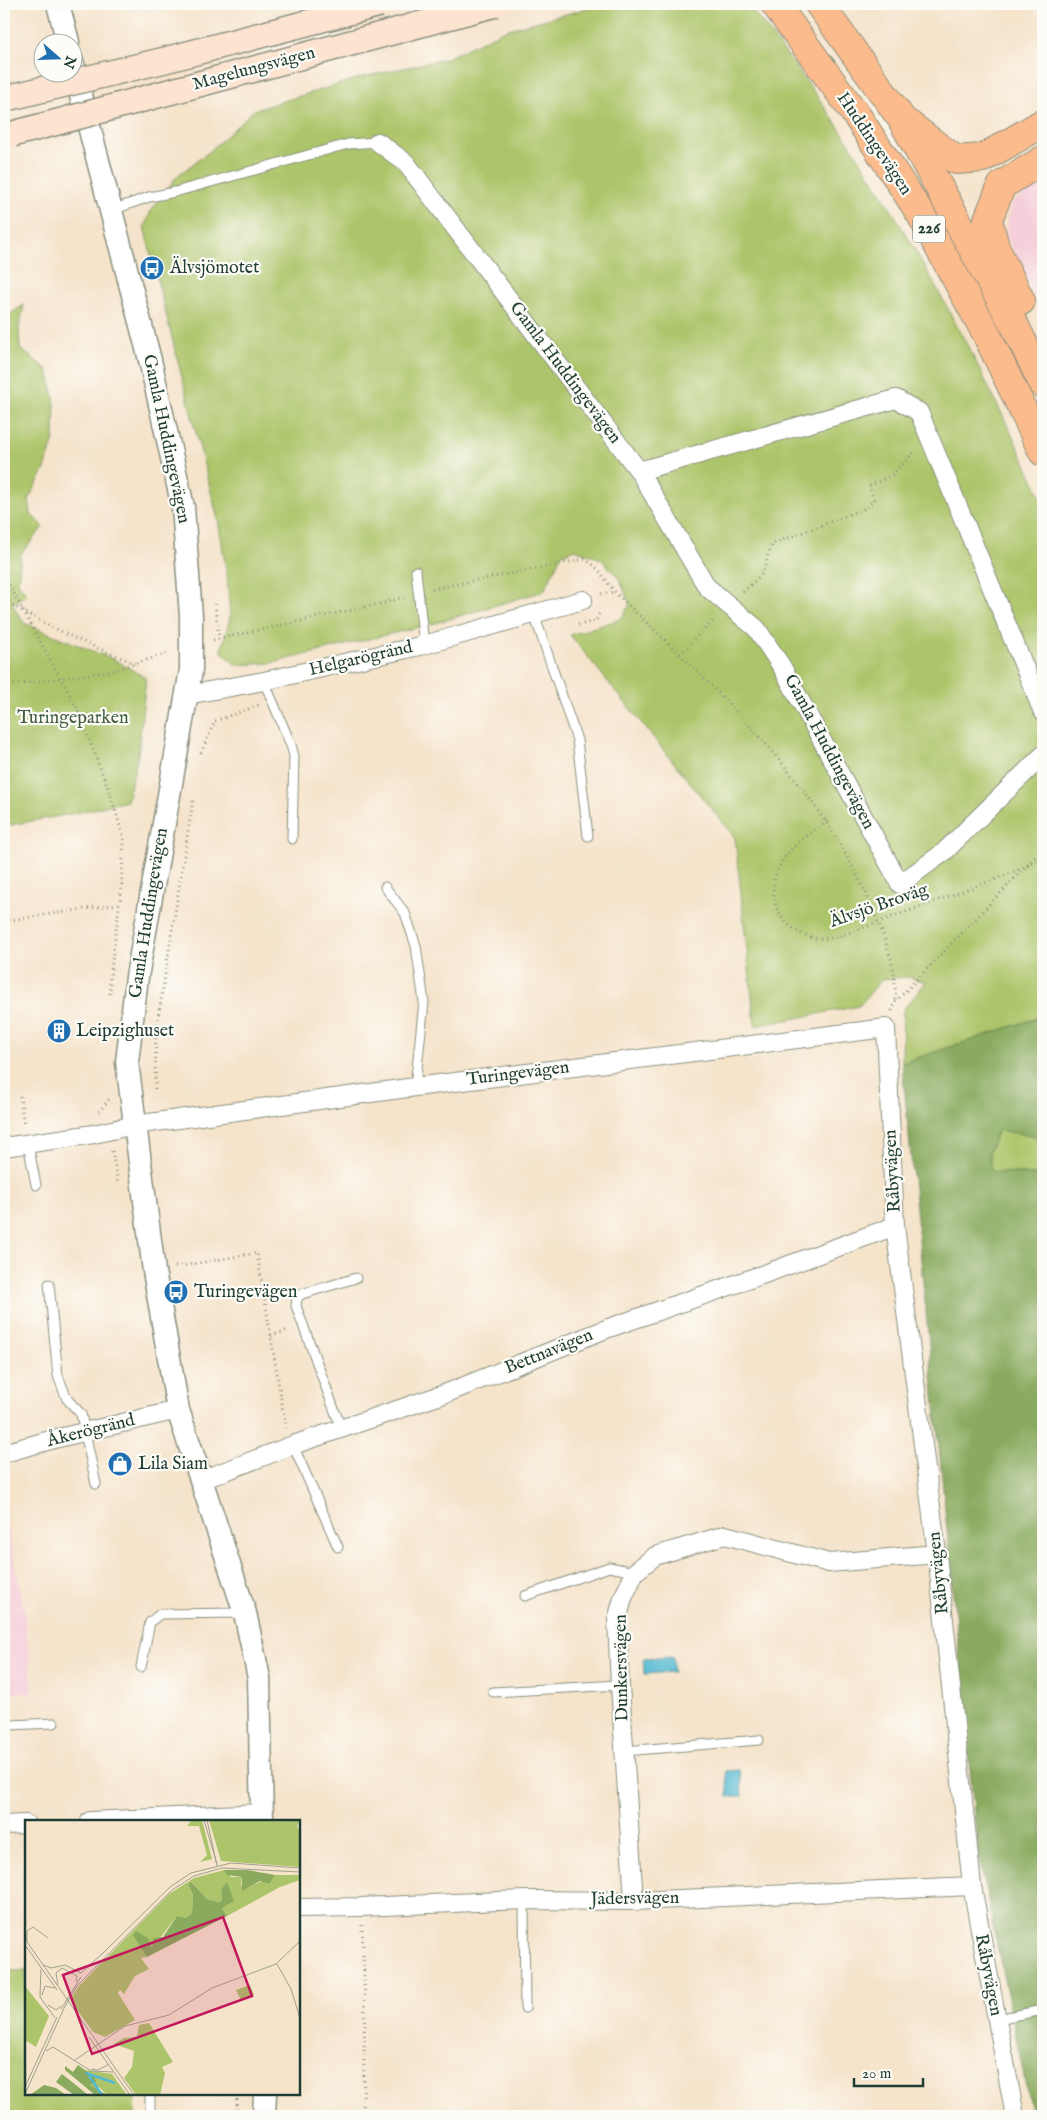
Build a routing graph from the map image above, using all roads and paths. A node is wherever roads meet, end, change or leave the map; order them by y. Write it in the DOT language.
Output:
graph roads {
  1 [pos="58,4"];
  2 [pos="380,4"];
  3 [pos="496,4"];
  4 [pos="775,4"];
  5 [pos="818,4"];
  6 [pos="65,32"];
  7 [pos="78,82"];
  8 [pos="7,98"];
  9 [pos="901,118"];
  10 [pos="1043,123"];
  11 [pos="13,134"];
  12 [pos="378,142"];
  13 [pos="1043,160"];
  14 [pos="112,210"];
  15 [pos="1043,347"];
  16 [pos="1043,384"];
  17 [pos="928,436"];
  18 [pos="1043,452"];
  19 [pos="639,471"];
  20 [pos="416,571"];
  21 [pos="4,576"];
  22 [pos="4,600"];
  23 [pos="583,600"];
  24 [pos="729,606"];
  25 [pos="24,613"];
  26 [pos="534,614"];
  27 [pos="191,645"];
  28 [pos="424,645"];
  29 [pos="680,654"];
  30 [pos="136,663"];
  31 [pos="264,682"];
  32 [pos="4,686"];
  33 [pos="187,695"];
  34 [pos="1043,712"];
  35 [pos="1043,755"];
  36 [pos="588,836"];
  37 [pos="292,838"];
  38 [pos="1043,850"];
  39 [pos="1043,858"];
  40 [pos="384,887"];
  41 [pos="118,904"];
  42 [pos="4,921"];
  43 [pos="886,1028"];
  44 [pos="415,1086"];
  45 [pos="134,1125"];
  46 [pos="28,1144"];
  47 [pos="4,1147"];
  48 [pos="36,1185"];
  49 [pos="895,1226"];
  50 [pos="154,1271"];
  51 [pos="356,1278"];
  52 [pos="49,1284"];
  53 [pos="178,1410"];
  54 [pos="342,1428"];
  55 [pos="86,1431"];
  56 [pos="291,1445"];
  57 [pos="4,1453"];
  58 [pos="202,1480"];
  59 [pos="96,1484"];
  60 [pos="338,1547"];
  61 [pos="937,1554"];
  62 [pos="635,1572"];
  63 [pos="525,1596"];
  64 [pos="245,1612"];
  65 [pos="141,1667"];
  66 [pos="620,1685"];
  67 [pos="493,1692"];
  68 [pos="54,1723"];
  69 [pos="4,1730"];
  70 [pos="759,1740"];
  71 [pos="624,1751"];
  72 [pos="262,1817"];
  73 [pos="133,1820"];
  74 [pos="25,1824"];
  75 [pos="4,1825"];
  76 [pos="972,1886"];
  77 [pos="524,1900"];
  78 [pos="634,1900"];
  79 [pos="361,1907"];
  80 [pos="300,1908"];
  81 [pos="525,2008"];
  82 [pos="1043,2010"];
  83 [pos="997,2019"];
  84 [pos="150,2095"];
  85 [pos="237,2095"];
  86 [pos="264,2095"];
  87 [pos="150,2116"];
  88 [pos="237,2116"];
  89 [pos="264,2116"];
  90 [pos="363,2116"];
  91 [pos="1015,2116"];
  1 -- 6 [label="street"];
  2 -- 8 [label="main road, Magelungsvägen, bridge"];
  3 -- 11 [label="main road, Magelungsvägen, bridge"];
  4 -- 18 [label="main road, Huddingevägen / 226"];
  5 -- 9 [label="main road, Huddingevägen / 226"];
  7 -- 14 [label="street, Gamla Huddingevägen"];
  9 -- 10 [label="main road"];
  9 -- 16 [label="main road, Huddingevägen / 226"];
  12 -- 14 [label="lane, Gamla Huddingevägen"];
  12 -- 19 [label="street, Gamla Huddingevägen"];
  13 -- 15 [label="main road"];
  14 -- 27 [label="street, Gamla Huddingevägen"];
  17 -- 19 [label="street"];
  17 -- 24 [label="path"];
  17 -- 34 [label="street"];
  19 -- 24 [label="street, Gamla Huddingevägen"];
  20 -- 28 [label="lane"];
  21 -- 25 [label="path"];
  22 -- 25 [label="path"];
  23 -- 26 [label="street, Helgarögränd"];
  24 -- 29 [label="path"];
  24 -- 35 [label="street, Gamla Huddingevägen"];
  25 -- 30 [label="path"];
  26 -- 28 [label="street, Helgarögränd"];
  26 -- 36 [label="lane"];
  27 -- 30 [label="path"];
  27 -- 33 [label="street, Gamla Huddingevägen"];
  28 -- 31 [label="street, Helgarögränd"];
  30 -- 32 [label="path"];
  31 -- 33 [label="street, Helgarögränd"];
  31 -- 37 [label="lane"];
  33 -- 45 [label="street, Gamla Huddingevägen"];
  38 -- 39 [label="path, Älvsjö Broväg, bridge"];
  40 -- 44 [label="lane"];
  41 -- 42 [label="path"];
  43 -- 44 [label="street, Turingevägen"];
  43 -- 49 [label="street, Råbyvägen"];
  44 -- 45 [label="street, Turingevägen"];
  45 -- 46 [label="street, Turingevägen"];
  45 -- 50 [label="street, Gamla Huddingevägen"];
  46 -- 47 [label="street, Turingevägen"];
  46 -- 48 [label="lane"];
  49 -- 54 [label="street, Bettnavägen"];
  49 -- 61 [label="street, Råbyvägen"];
  50 -- 53 [label="street, Gamla Huddingevägen"];
  50 -- 56 [label="path"];
  51 -- 54 [label="lane"];
  52 -- 55 [label="lane"];
  53 -- 55 [label="street, Åkerögränd"];
  53 -- 58 [label="street, Gamla Huddingevägen"];
  54 -- 56 [label="street, Bettnavägen"];
  55 -- 57 [label="street, Åkerögränd"];
  55 -- 59 [label="lane"];
  56 -- 58 [label="street, Bettnavägen"];
  56 -- 60 [label="lane"];
  58 -- 64 [label="street, Gamla Huddingevägen"];
  61 -- 62 [label="street, Dunkersvägen"];
  61 -- 76 [label="street, Råbyvägen"];
  62 -- 63 [label="lane"];
  62 -- 66 [label="street, Dunkersvägen"];
  64 -- 65 [label="lane"];
  64 -- 72 [label="street, Gamla Huddingevägen"];
  66 -- 67 [label="lane"];
  66 -- 71 [label="street, Dunkersvägen"];
  68 -- 69 [label="lane"];
  70 -- 71 [label="lane"];
  71 -- 78 [label="street, Dunkersvägen"];
  72 -- 73 [label="street"];
  74 -- 75 [label="street"];
  76 -- 78 [label="street, Jädersvägen"];
  76 -- 83 [label="street, Råbyvägen"];
  77 -- 78 [label="street, Jädersvägen"];
  77 -- 79 [label="street, Jädersvägen"];
  77 -- 81 [label="lane"];
  79 -- 80 [label="street, Jädersvägen"];
  79 -- 90 [label="path"];
  82 -- 83 [label="lane"];
  83 -- 91 [label="street, Råbyvägen"];
  84 -- 87 [label="lane"];
  85 -- 88 [label="path"];
  86 -- 89 [label="street"];
}
